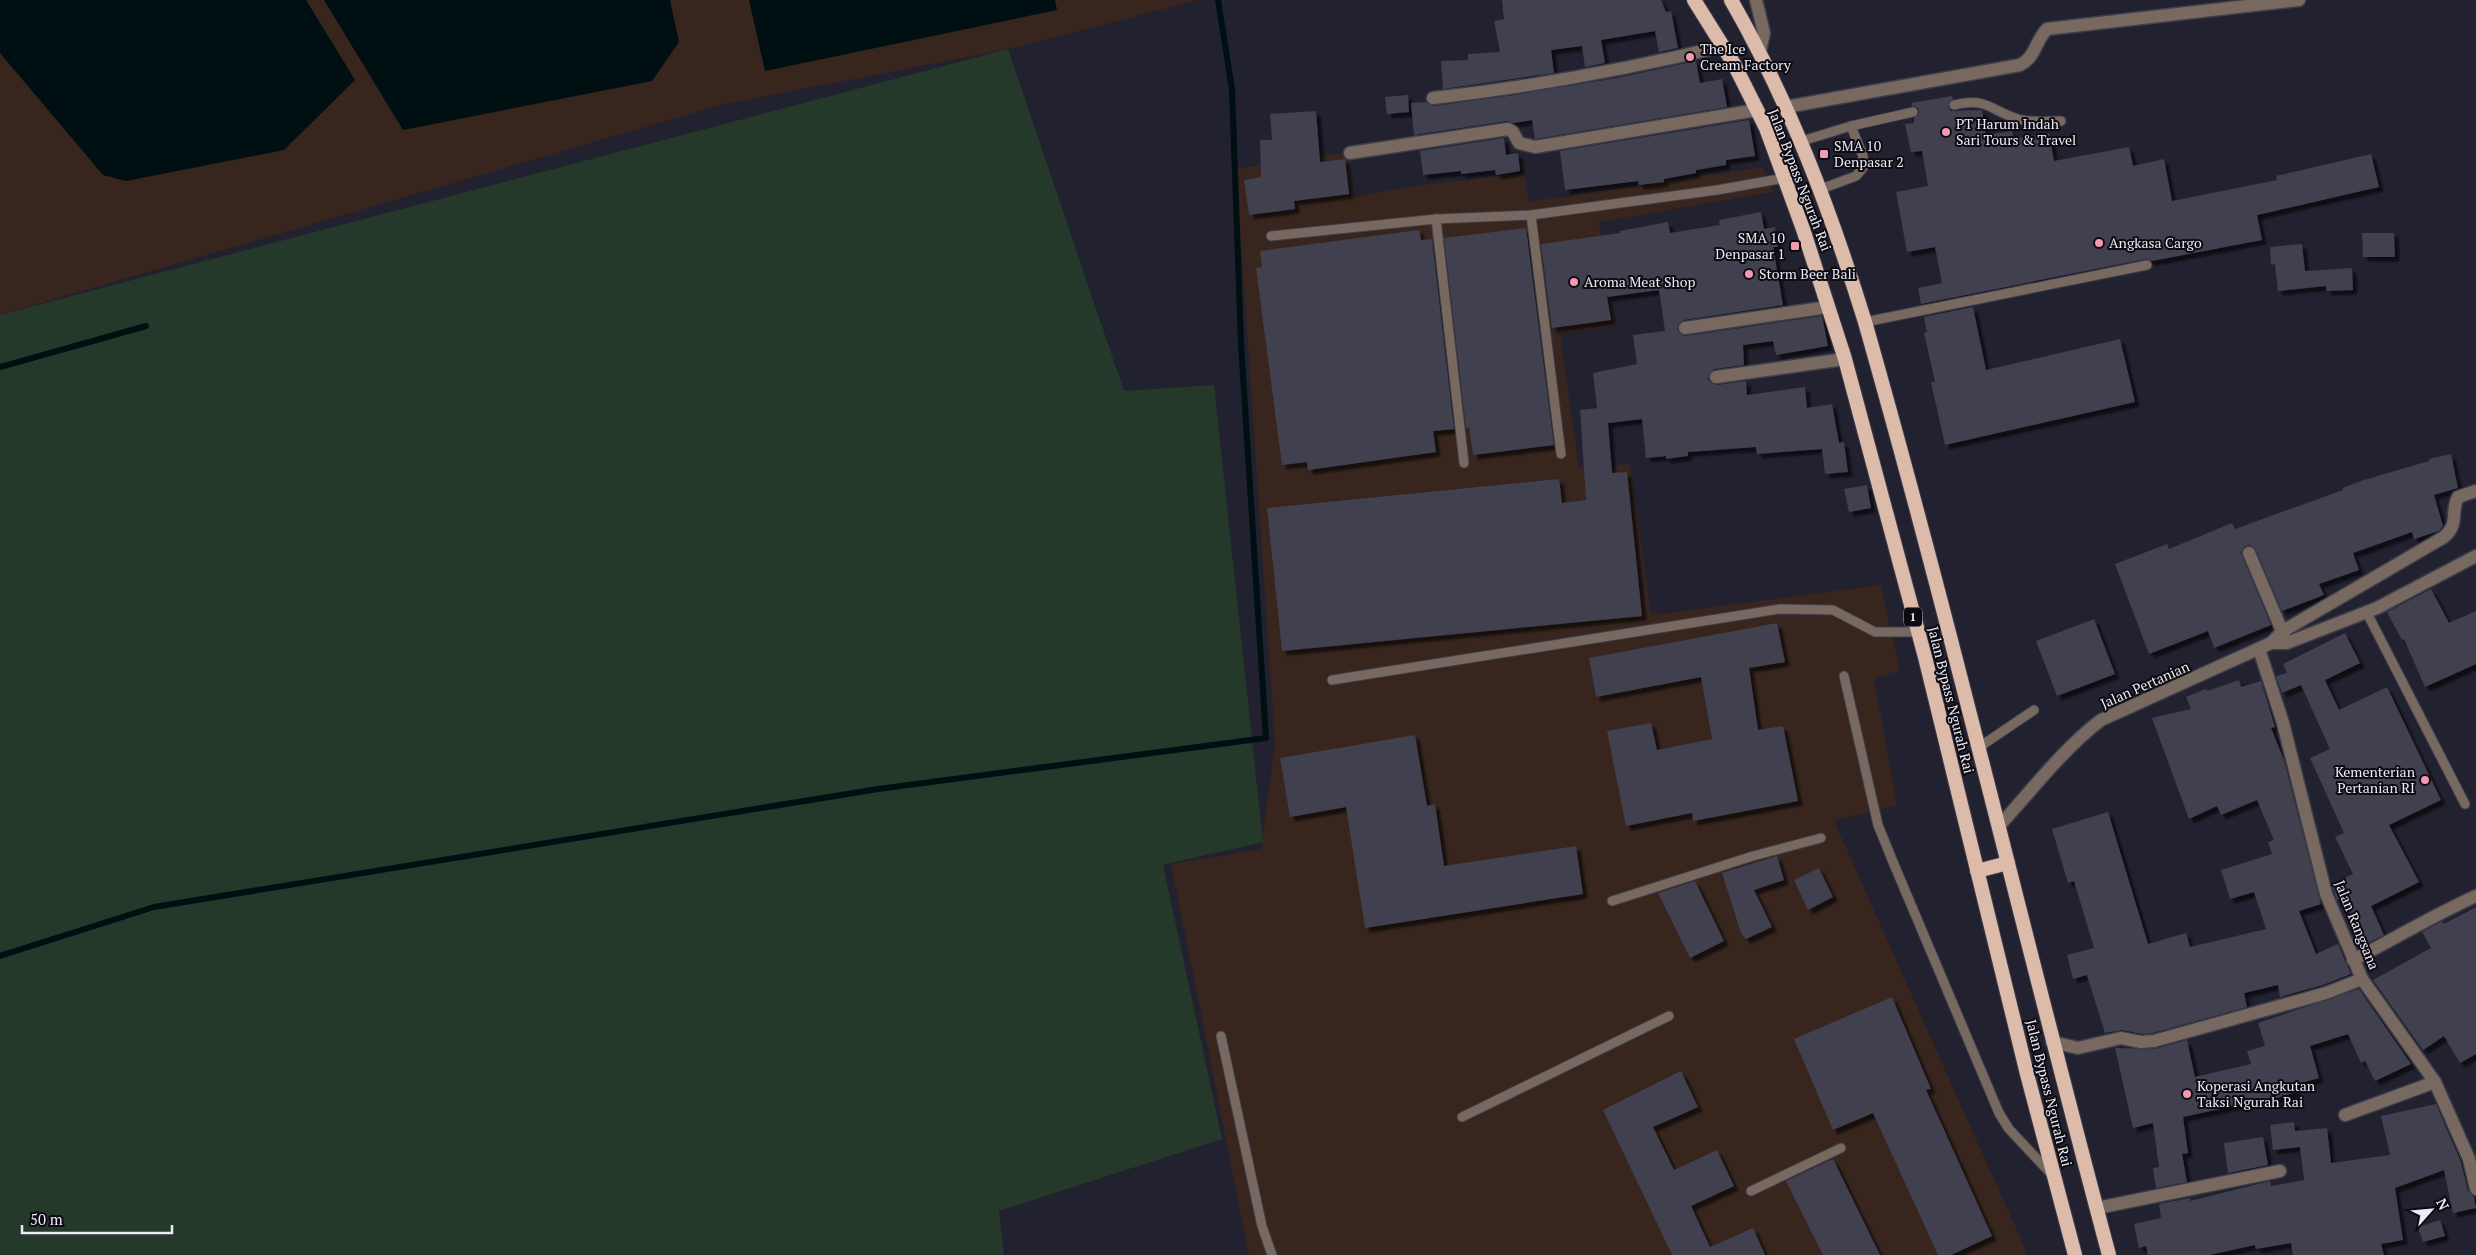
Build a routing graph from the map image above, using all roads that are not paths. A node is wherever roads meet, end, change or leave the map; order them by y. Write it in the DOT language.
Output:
graph roads {
  1 [pos="1694,0"];
  2 [pos="1731,0"];
  3 [pos="1756,0"];
  4 [pos="2299,0"];
  5 [pos="1724,46"];
  6 [pos="1760,51"];
  7 [pos="1433,98"];
  8 [pos="1954,105"];
  9 [pos="1786,107"];
  10 [pos="1757,110"];
  11 [pos="1913,112"];
  12 [pos="2061,121"];
  13 [pos="1852,126"];
  14 [pos="1802,141"];
  15 [pos="1350,152"];
  16 [pos="1785,178"];
  17 [pos="1821,189"];
  18 [pos="1531,214"];
  19 [pos="1436,219"];
  20 [pos="1271,236"];
  21 [pos="2147,265"];
  22 [pos="1828,307"];
  23 [pos="1864,322"];
  24 [pos="1685,328"];
  25 [pos="1845,359"];
  26 [pos="1716,377"];
  27 [pos="1562,454"];
  28 [pos="1464,463"];
  29 [pos="2476,491"];
  30 [pos="2249,553"];
  31 [pos="2476,556"];
  32 [pos="2366,612"];
  33 [pos="1917,632"];
  34 [pos="2285,637"];
  35 [pos="2259,649"];
  36 [pos="1844,676"];
  37 [pos="1332,680"];
  38 [pos="2034,710"];
  39 [pos="1978,748"];
  40 [pos="2465,804"];
  41 [pos="1999,826"];
  42 [pos="1821,838"];
  43 [pos="2008,863"];
  44 [pos="1977,871"];
  45 [pos="2476,896"];
  46 [pos="1612,901"];
  47 [pos="2353,960"];
  48 [pos="2362,979"];
  49 [pos="1669,1016"];
  50 [pos="1221,1036"];
  51 [pos="2052,1042"];
  52 [pos="2435,1082"];
  53 [pos="2346,1115"];
  54 [pos="1462,1117"];
  55 [pos="1841,1148"];
  56 [pos="2280,1171"];
  57 [pos="2054,1178"];
  58 [pos="2476,1189"];
  59 [pos="1751,1191"];
  60 [pos="2097,1208"];
  61 [pos="1272,1255"];
  62 [pos="2075,1255"];
  63 [pos="2109,1255"];
  1 -- 5 [label="highway, Jalan Bypass Ngurah Rai / 1"];
  2 -- 6 [label="highway, Jalan Bypass Ngurah Rai / 1"];
  3 -- 6 [label="street"];
  4 -- 9 [label="street"];
  5 -- 7 [label="street"];
  5 -- 10 [label="highway, Jalan Bypass Ngurah Rai / 1"];
  6 -- 9 [label="highway, Jalan Bypass Ngurah Rai / 1"];
  8 -- 12 [label="lane"];
  9 -- 14 [label="highway, Jalan Bypass Ngurah Rai / 1"];
  10 -- 15 [label="street"];
  10 -- 16 [label="highway, Jalan Bypass Ngurah Rai / 1"];
  11 -- 13 [label="lane"];
  13 -- 14 [label="lane"];
  13 -- 17 [label="lane"];
  14 -- 17 [label="highway, Jalan Bypass Ngurah Rai / 1"];
  16 -- 18 [label="lane"];
  16 -- 22 [label="highway, Jalan Bypass Ngurah Rai / 1"];
  17 -- 23 [label="highway, Jalan Bypass Ngurah Rai / 1"];
  18 -- 19 [label="lane"];
  18 -- 27 [label="lane"];
  19 -- 20 [label="lane"];
  19 -- 28 [label="lane"];
  21 -- 23 [label="lane"];
  22 -- 24 [label="street"];
  22 -- 25 [label="highway, Jalan Bypass Ngurah Rai / 1"];
  23 -- 39 [label="highway, Jalan Bypass Ngurah Rai / 1"];
  25 -- 26 [label="street"];
  25 -- 33 [label="highway, Jalan Bypass Ngurah Rai / 1"];
  29 -- 34 [label="street"];
  30 -- 34 [label="street"];
  31 -- 32 [label="street, Jalan Pertanian"];
  32 -- 34 [label="street, Jalan Pertanian"];
  32 -- 40 [label="lane"];
  33 -- 37 [label="lane"];
  33 -- 44 [label="highway, Jalan Bypass Ngurah Rai / 1"];
  34 -- 35 [label="street, Jalan Pertanian"];
  35 -- 41 [label="street, Jalan Pertanian"];
  35 -- 47 [label="street, Jalan Rangsana"];
  36 -- 57 [label="lane"];
  38 -- 39 [label="lane"];
  39 -- 41 [label="highway, Jalan Bypass Ngurah Rai / 1"];
  41 -- 43 [label="highway, Jalan Bypass Ngurah Rai / 1"];
  42 -- 46 [label="lane"];
  43 -- 44 [label="highway"];
  43 -- 51 [label="highway, Jalan Bypass Ngurah Rai / 1"];
  44 -- 57 [label="highway, Jalan Bypass Ngurah Rai / 1"];
  45 -- 47 [label="street"];
  47 -- 48 [label="street, Jalan Rangsana"];
  48 -- 51 [label="street"];
  48 -- 52 [label="street, Jalan Rangsana"];
  49 -- 54 [label="lane"];
  50 -- 61 [label="lane"];
  51 -- 60 [label="highway, Jalan Bypass Ngurah Rai / 1"];
  52 -- 53 [label="street"];
  52 -- 58 [label="street, Jalan Rangsana"];
  55 -- 59 [label="lane"];
  56 -- 60 [label="street"];
  57 -- 62 [label="highway, Jalan Bypass Ngurah Rai / 1"];
  60 -- 63 [label="highway, Jalan Bypass Ngurah Rai / 1"];
}
